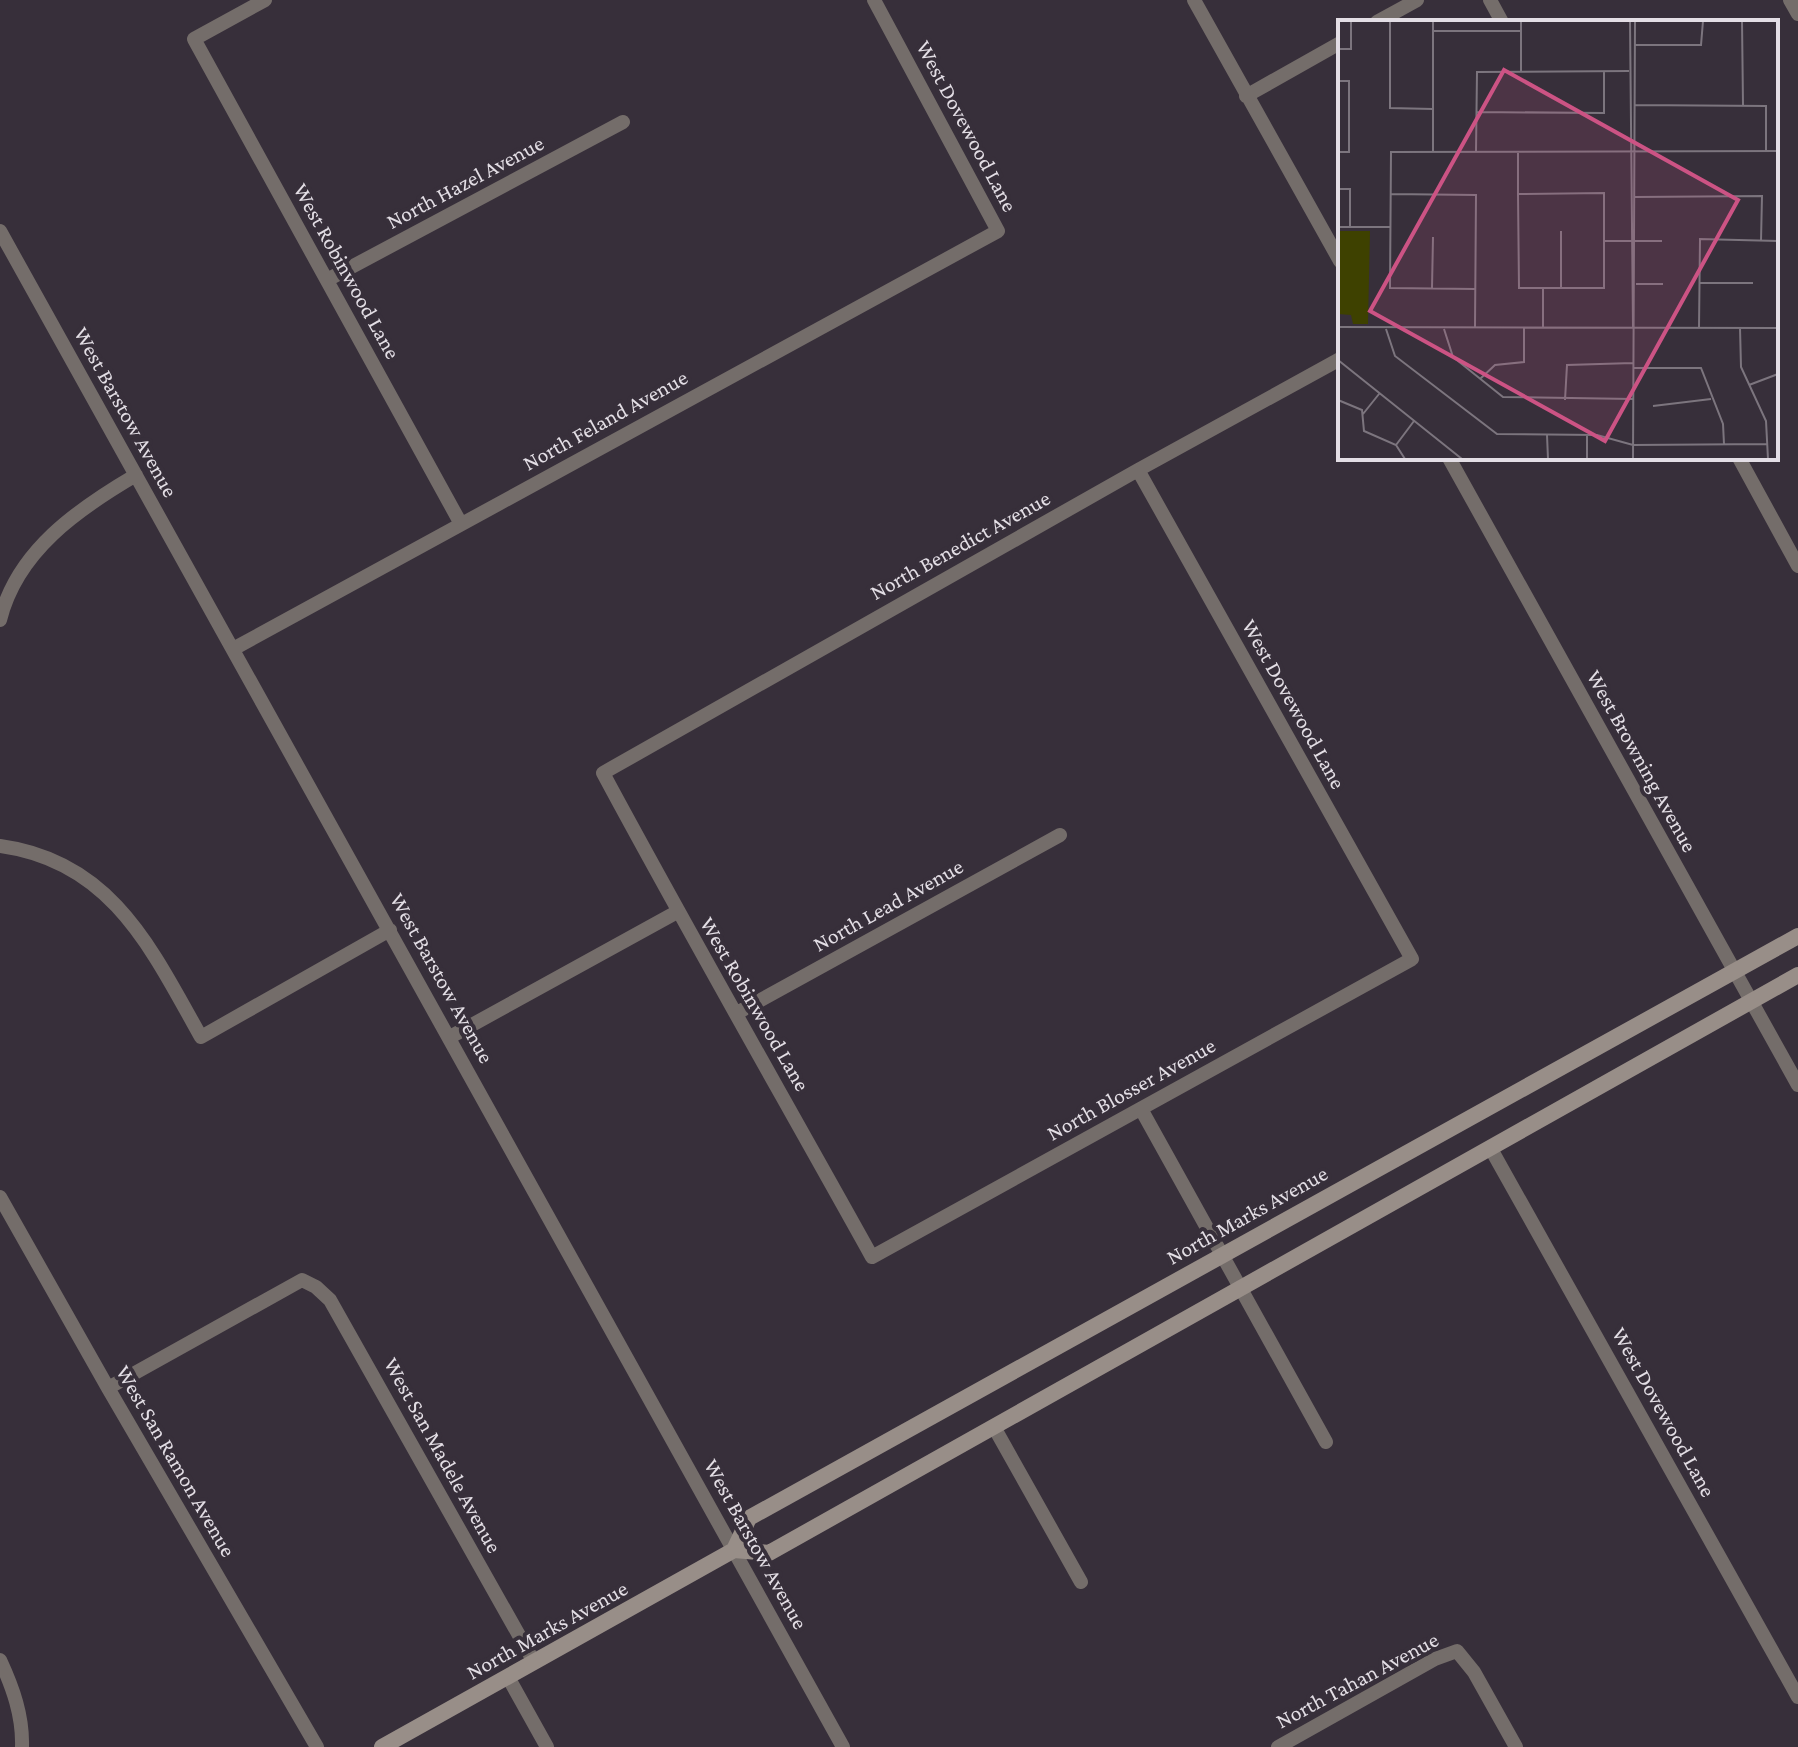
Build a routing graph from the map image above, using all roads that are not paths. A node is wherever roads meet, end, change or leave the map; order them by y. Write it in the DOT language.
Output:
graph roads {
  1 [pos="265,0"];
  2 [pos="874,0"];
  3 [pos="1194,0"];
  4 [pos="1417,0"];
  5 [pos="1490,0"];
  6 [pos="1790,0"];
  7 [pos="1798,14"];
  8 [pos="1381,20"];
  9 [pos="1501,20"];
  10 [pos="1338,44"];
  11 [pos="1246,96"];
  12 [pos="623,122"];
  13 [pos="0,231"];
  14 [pos="998,231"];
  15 [pos="1338,257"];
  16 [pos="327,280"];
  17 [pos="1338,360"];
  18 [pos="1450,460"];
  19 [pos="1740,460"];
  20 [pos="1138,470"];
  21 [pos="136,475"];
  22 [pos="461,524"];
  23 [pos="1798,566"];
  24 [pos="0,620"];
  25 [pos="233,649"];
  26 [pos="603,773"];
  27 [pos="1060,835"];
  28 [pos="0,846"];
  29 [pos="677,912"];
  30 [pos="390,930"];
  31 [pos="1798,936"];
  32 [pos="1412,959"];
  33 [pos="1734,971"];
  34 [pos="1798,975"];
  35 [pos="1751,1001"];
  36 [pos="737,1013"];
  37 [pos="450,1037"];
  38 [pos="1798,1085"];
  39 [pos="1141,1109"];
  40 [pos="1491,1149"];
  41 [pos="0,1197"];
  42 [pos="1221,1255"];
  43 [pos="872,1257"];
  44 [pos="1240,1290"];
  45 [pos="108,1388"];
  46 [pos="994,1427"];
  47 [pos="1326,1442"];
  48 [pos="734,1550"];
  49 [pos="1081,1582"];
  50 [pos="0,1660"];
  51 [pos="534,1662"];
  52 [pos="508,1677"];
  53 [pos="1798,1697"];
  54 [pos="22,1747"];
  55 [pos="317,1747"];
  56 [pos="382,1747"];
  57 [pos="547,1747"];
  58 [pos="843,1747"];
  59 [pos="1278,1747"];
  60 [pos="1516,1747"];
  1 -- 16 [label="street, West Robinwood Lane"];
  2 -- 14 [label="street, West Dovewood Lane"];
  3 -- 11 [label="street"];
  4 -- 8 [label="street"];
  5 -- 9 [label="street"];
  6 -- 7 [label="street"];
  10 -- 11 [label="street"];
  11 -- 15 [label="street"];
  12 -- 16 [label="street, North Hazel Avenue"];
  13 -- 21 [label="street, West Barstow Avenue"];
  14 -- 22 [label="street, North Feland Avenue"];
  16 -- 22 [label="street, West Robinwood Lane"];
  17 -- 20 [label="street, North Benedict Avenue"];
  18 -- 33 [label="street, West Browning Avenue"];
  19 -- 23 [label="street"];
  20 -- 26 [label="street, North Benedict Avenue"];
  20 -- 32 [label="street, West Dovewood Lane"];
  21 -- 24 [label="street"];
  21 -- 25 [label="street, West Barstow Avenue"];
  22 -- 25 [label="street, North Feland Avenue"];
  25 -- 30 [label="street, West Barstow Avenue"];
  26 -- 29 [label="street, West Robinwood Lane"];
  27 -- 36 [label="street, North Lead Avenue"];
  28 -- 30 [label="street"];
  29 -- 36 [label="street, West Robinwood Lane"];
  29 -- 37 [label="street"];
  30 -- 37 [label="street, West Barstow Avenue"];
  31 -- 33 [label="main road, North Marks Avenue"];
  32 -- 39 [label="street, North Blosser Avenue"];
  33 -- 35 [label="street, West Browning Avenue"];
  33 -- 42 [label="main road, North Marks Avenue"];
  34 -- 35 [label="main road"];
  35 -- 38 [label="street, West Browning Avenue"];
  35 -- 40 [label="main road"];
  36 -- 43 [label="street, West Robinwood Lane"];
  37 -- 48 [label="street, West Barstow Avenue"];
  39 -- 42 [label="street"];
  39 -- 43 [label="street, North Blosser Avenue"];
  40 -- 44 [label="main road"];
  40 -- 53 [label="street, West Dovewood Lane"];
  41 -- 45 [label="street, West San Ramon Avenue"];
  42 -- 44 [label="street"];
  42 -- 48 [label="main road, North Marks Avenue"];
  44 -- 46 [label="main road"];
  44 -- 47 [label="street"];
  45 -- 51 [label="street, West San Madele Avenue"];
  45 -- 55 [label="street, West San Ramon Avenue"];
  46 -- 48 [label="main road"];
  46 -- 49 [label="street"];
  48 -- 51 [label="main road, North Marks Avenue"];
  48 -- 58 [label="street, West Barstow Avenue"];
  50 -- 54 [label="street"];
  51 -- 52 [label="main road, North Marks Avenue"];
  52 -- 56 [label="main road, North Marks Avenue"];
  52 -- 57 [label="street"];
  59 -- 60 [label="street, North Tahan Avenue"];
}
